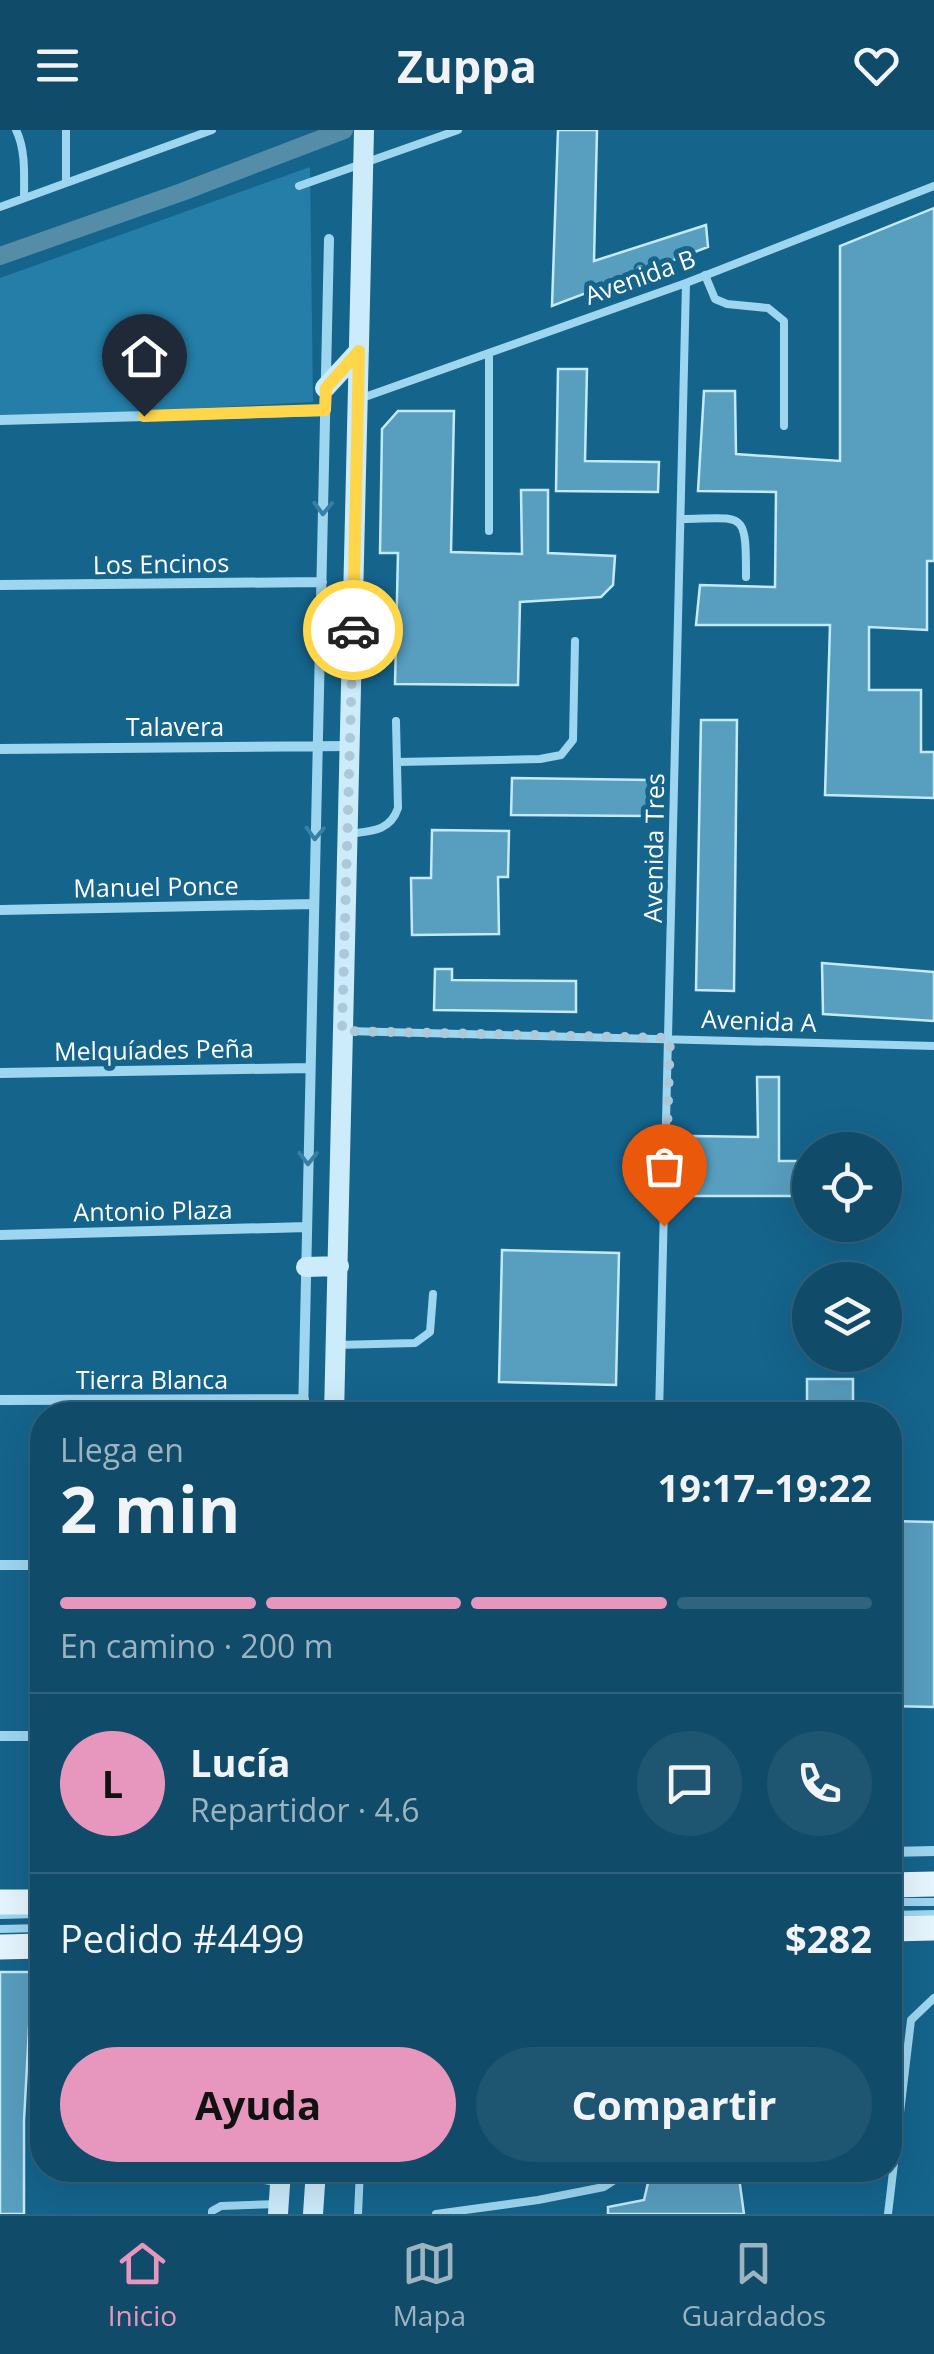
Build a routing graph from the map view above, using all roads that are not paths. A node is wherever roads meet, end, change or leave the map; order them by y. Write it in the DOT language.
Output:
graph roads {
  1 [pos="16,130"];
  2 [pos="66,130"];
  3 [pos="212,130"];
  4 [pos="364,130"];
  5 [pos="458,130"];
  6 [pos="364,158"];
  7 [pos="66,183"];
  8 [pos="299,186"];
  9 [pos="934,186"];
  10 [pos="24,198"];
  11 [pos="0,207"];
  12 [pos="328,239"];
  13 [pos="705,275"];
  14 [pos="686,282"];
  15 [pos="359,351"];
  16 [pos="489,353"];
  17 [pos="326,388"];
  18 [pos="358,399"];
  19 [pos="325,410"];
  20 [pos="0,420"];
  21 [pos="784,426"];
  22 [pos="681,519"];
  23 [pos="488,530"];
  24 [pos="746,576"];
  25 [pos="322,582"];
  26 [pos="0,586"];
  27 [pos="576,641"];
  28 [pos="396,721"];
  29 [pos="318,746"];
  30 [pos="350,746"];
  31 [pos="0,748"];
  32 [pos="397,762"];
  33 [pos="348,834"];
  34 [pos="313,904"];
  35 [pos="0,910"];
  36 [pos="342,1031"];
  37 [pos="670,1038"];
  38 [pos="934,1046"];
  39 [pos="310,1068"];
  40 [pos="0,1073"];
  41 [pos="307,1227"];
  42 [pos="0,1235"];
  43 [pos="339,1266"];
  44 [pos="306,1267"];
  45 [pos="433,1294"];
  46 [pos="336,1344"];
  47 [pos="304,1399"];
  48 [pos="0,1400"];
  49 [pos="334,1402"];
  50 [pos="659,1402"];
  51 [pos="30,1564"];
  52 [pos="0,1565"];
  53 [pos="0,1736"];
  54 [pos="30,1736"];
  55 [pos="934,1851"];
  56 [pos="902,1852"];
  57 [pos="934,1884"];
  58 [pos="902,1885"];
  59 [pos="0,1902"];
  60 [pos="30,1902"];
  61 [pos="902,1902"];
  62 [pos="934,1902"];
  63 [pos="30,1914"];
  64 [pos="934,1914"];
  65 [pos="0,1915"];
  66 [pos="902,1915"];
  67 [pos="30,1928"];
  68 [pos="934,1928"];
  69 [pos="0,1929"];
  70 [pos="902,1929"];
  71 [pos="0,1946"];
  72 [pos="30,1946"];
  73 [pos="934,1998"];
  74 [pos="902,2101"];
  75 [pos="280,2182"];
  76 [pos="315,2182"];
  77 [pos="359,2182"];
  78 [pos="613,2182"];
  79 [pos="892,2182"];
  80 [pos="278,2209"];
  81 [pos="212,2214"];
  82 [pos="313,2214"];
  83 [pos="358,2214"];
  84 [pos="436,2214"];
  85 [pos="888,2214"];
  1 -- 10 [label="lane"];
  2 -- 7 [label="lane"];
  3 -- 7 [label="lane"];
  4 -- 6 [label="street"];
  5 -- 6 [label="lane"];
  6 -- 8 [label="lane"];
  6 -- 15 [label="street"];
  7 -- 10 [label="lane"];
  9 -- 13 [label="lane, Avenida B"];
  10 -- 11 [label="lane"];
  12 -- 17 [label="street"];
  13 -- 14 [label="lane, Avenida B"];
  13 -- 21 [label="lane"];
  14 -- 16 [label="lane, Avenida B"];
  14 -- 22 [label="lane, Avenida Tres"];
  15 -- 17 [label="street"];
  15 -- 18 [label="street"];
  16 -- 18 [label="lane, Avenida B"];
  16 -- 23 [label="lane"];
  17 -- 19 [label="street"];
  18 -- 30 [label="street"];
  19 -- 20 [label="street"];
  19 -- 25 [label="street, one-way"];
  22 -- 24 [label="lane"];
  22 -- 37 [label="lane, Avenida Tres"];
  25 -- 26 [label="street, Los Encinos"];
  25 -- 29 [label="street"];
  27 -- 32 [label="lane"];
  28 -- 32 [label="lane"];
  29 -- 30 [label="street, Talavera"];
  29 -- 31 [label="street, Talavera"];
  29 -- 34 [label="street, one-way"];
  30 -- 33 [label="street"];
  32 -- 33 [label="lane"];
  33 -- 36 [label="street"];
  34 -- 35 [label="street, Manuel Ponce"];
  34 -- 39 [label="street"];
  36 -- 37 [label="lane, Avenida A"];
  36 -- 43 [label="street"];
  37 -- 38 [label="lane, Avenida A"];
  37 -- 50 [label="lane, Avenida Tres"];
  39 -- 40 [label="street, Melquíades Peña"];
  39 -- 41 [label="street, one-way"];
  41 -- 42 [label="street, Antonio Plaza"];
  41 -- 44 [label="street"];
  43 -- 44 [label="street"];
  43 -- 46 [label="street"];
  44 -- 47 [label="street"];
  45 -- 46 [label="lane"];
  46 -- 49 [label="street"];
  47 -- 48 [label="street, Tierra Blanca"];
  51 -- 52 [label="street"];
  53 -- 54 [label="street"];
  55 -- 56 [label="street"];
  57 -- 58 [label="main road"];
  59 -- 60 [label="main road"];
  61 -- 62 [label="lane"];
  63 -- 65 [label="lane"];
  64 -- 66 [label="lane"];
  67 -- 69 [label="lane"];
  68 -- 70 [label="main road"];
  71 -- 72 [label="main road"];
  73 -- 74 [label="lane"];
  75 -- 80 [label="street"];
  76 -- 82 [label="street"];
  77 -- 83 [label="lane"];
  78 -- 84 [label="lane"];
  79 -- 85 [label="lane"];
  80 -- 81 [label="lane"];
}
